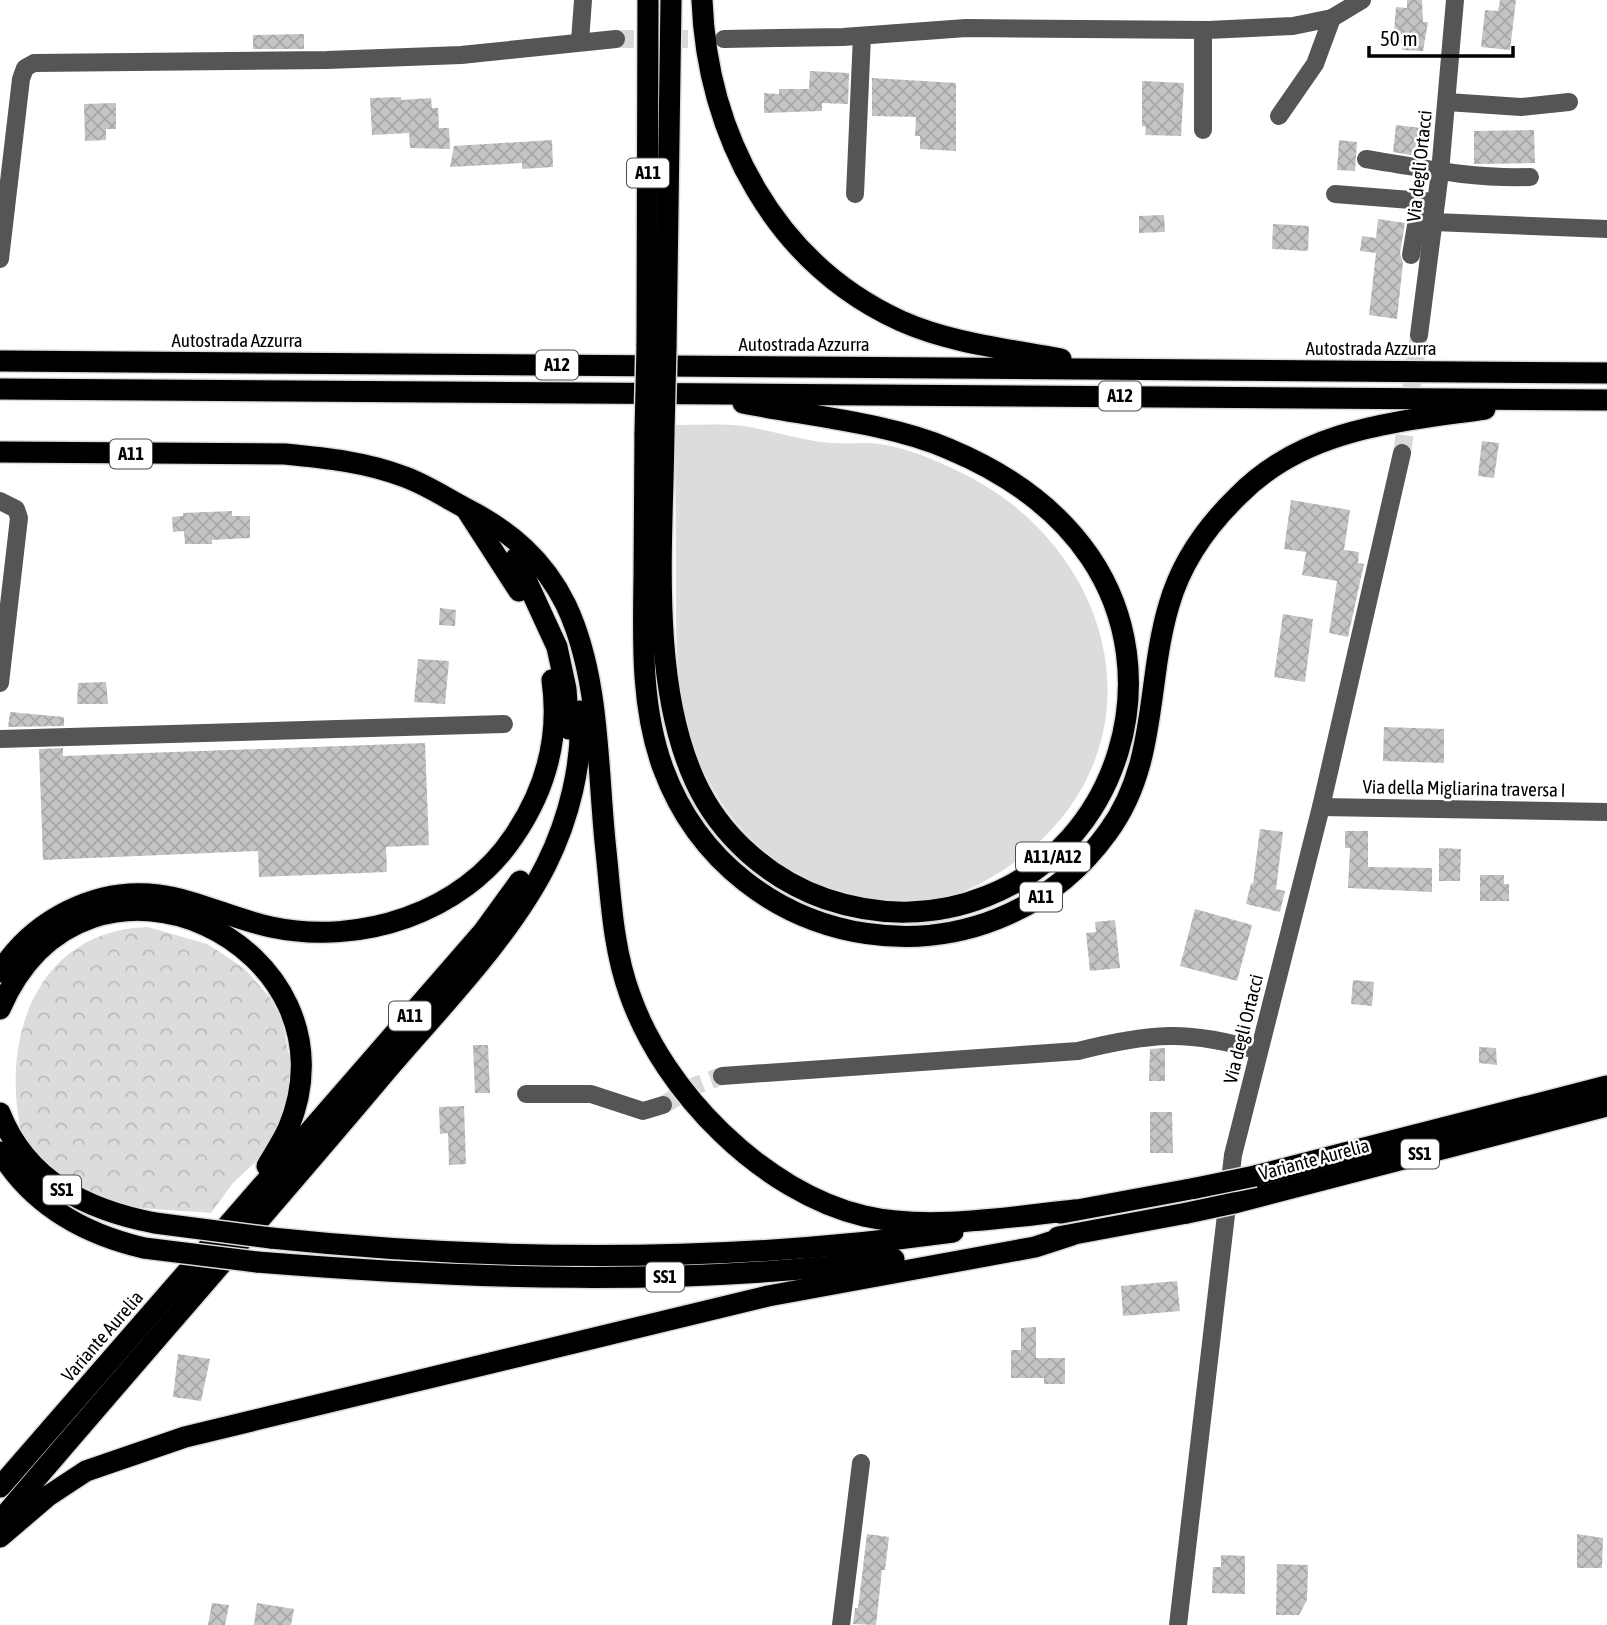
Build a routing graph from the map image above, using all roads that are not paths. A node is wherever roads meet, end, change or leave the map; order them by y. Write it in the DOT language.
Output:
graph roads {
  1 [pos="583,0"];
  2 [pos="648,0"];
  3 [pos="702,0"];
  4 [pos="1362,0"];
  5 [pos="1455,0"];
  6 [pos="672,5"];
  7 [pos="1332,18"];
  8 [pos="1203,30"];
  9 [pos="862,36"];
  10 [pos="617,39"];
  11 [pos="724,39"];
  12 [pos="580,41"];
  13 [pos="1447,102"];
  14 [pos="1570,102"];
  15 [pos="1279,116"];
  16 [pos="1203,130"];
  17 [pos="1366,159"];
  18 [pos="1440,172"];
  19 [pos="1530,177"];
  20 [pos="855,194"];
  21 [pos="1335,194"];
  22 [pos="1428,202"];
  23 [pos="1434,222"];
  24 [pos="1607,229"];
  25 [pos="1411,255"];
  26 [pos="0,259"];
  27 [pos="1419,335"];
  28 [pos="656,346"];
  29 [pos="0,361"];
  30 [pos="1114,369"];
  31 [pos="1607,373"];
  32 [pos="0,389"];
  33 [pos="690,393"];
  34 [pos="1550,399"];
  35 [pos="1607,400"];
  36 [pos="655,432"];
  37 [pos="0,453"];
  38 [pos="1402,453"];
  39 [pos="0,501"];
  40 [pos="465,508"];
  41 [pos="0,683"];
  42 [pos="504,724"];
  43 [pos="0,739"];
  44 [pos="564,798"];
  45 [pos="1321,807"];
  46 [pos="1607,812"];
  47 [pos="0,972"];
  48 [pos="0,1009"];
  49 [pos="1259,1051"];
  50 [pos="722,1076"];
  51 [pos="1607,1086"];
  52 [pos="526,1094"];
  53 [pos="663,1105"];
  54 [pos="1607,1106"];
  55 [pos="0,1113"];
  56 [pos="0,1152"];
  57 [pos="1075,1210"];
  58 [pos="238,1214"];
  59 [pos="1072,1235"];
  60 [pos="861,1463"];
  61 [pos="0,1487"];
  62 [pos="0,1521"];
  63 [pos="0,1537"];
  64 [pos="841,1625"];
  65 [pos="1178,1625"];
  1 -- 12 [label="street"];
  2 -- 28 [label="highway, A11"];
  3 -- 30 [label="highway"];
  4 -- 7 [label="street"];
  5 -- 13 [label="street, Via degli Ortacci"];
  6 -- 28 [label="highway"];
  7 -- 8 [label="street"];
  7 -- 15 [label="street"];
  8 -- 9 [label="street"];
  8 -- 16 [label="street"];
  9 -- 11 [label="street"];
  9 -- 20 [label="street"];
  10 -- 12 [label="street"];
  12 -- 26 [label="street"];
  13 -- 14 [label="street"];
  13 -- 18 [label="street, Via degli Ortacci"];
  17 -- 18 [label="street"];
  18 -- 19 [label="street"];
  18 -- 22 [label="street, Via degli Ortacci"];
  21 -- 22 [label="street"];
  22 -- 23 [label="street, Via degli Ortacci"];
  22 -- 25 [label="street"];
  23 -- 24 [label="street"];
  23 -- 27 [label="street, Via degli Ortacci"];
  28 -- 36 [label="highway, A11, bridge"];
  29 -- 30 [label="highway, Autostrada Azzurra / A12"];
  30 -- 31 [label="highway, Autostrada Azzurra / A12"];
  32 -- 33 [label="highway, A12"];
  33 -- 34 [label="highway, A12"];
  33 -- 36 [label="highway, A11/A12"];
  34 -- 35 [label="highway, A12"];
  34 -- 36 [label="highway, A11"];
  37 -- 40 [label="highway, A11"];
  38 -- 45 [label="street, Via degli Ortacci"];
  39 -- 41 [label="street"];
  40 -- 44 [label="highway, A11"];
  40 -- 47 [label="highway"];
  40 -- 57 [label="highway"];
  42 -- 43 [label="street"];
  44 -- 58 [label="highway, A11"];
  44 -- 62 [label="highway"];
  45 -- 46 [label="street, Via della Migliarina traversa I"];
  45 -- 49 [label="street, Via degli Ortacci"];
  48 -- 58 [label="highway"];
  49 -- 50 [label="street"];
  49 -- 65 [label="street, Via degli Ortacci"];
  51 -- 57 [label="highway, Variante Aurelia / SS1, bridge"];
  52 -- 53 [label="street"];
  54 -- 59 [label="highway, Variante Aurelia / SS1, bridge"];
  55 -- 57 [label="highway, SS1, bridge"];
  56 -- 59 [label="highway, SS1, bridge"];
  58 -- 61 [label="highway, Variante Aurelia"];
  59 -- 63 [label="highway"];
  60 -- 64 [label="street"];
}
